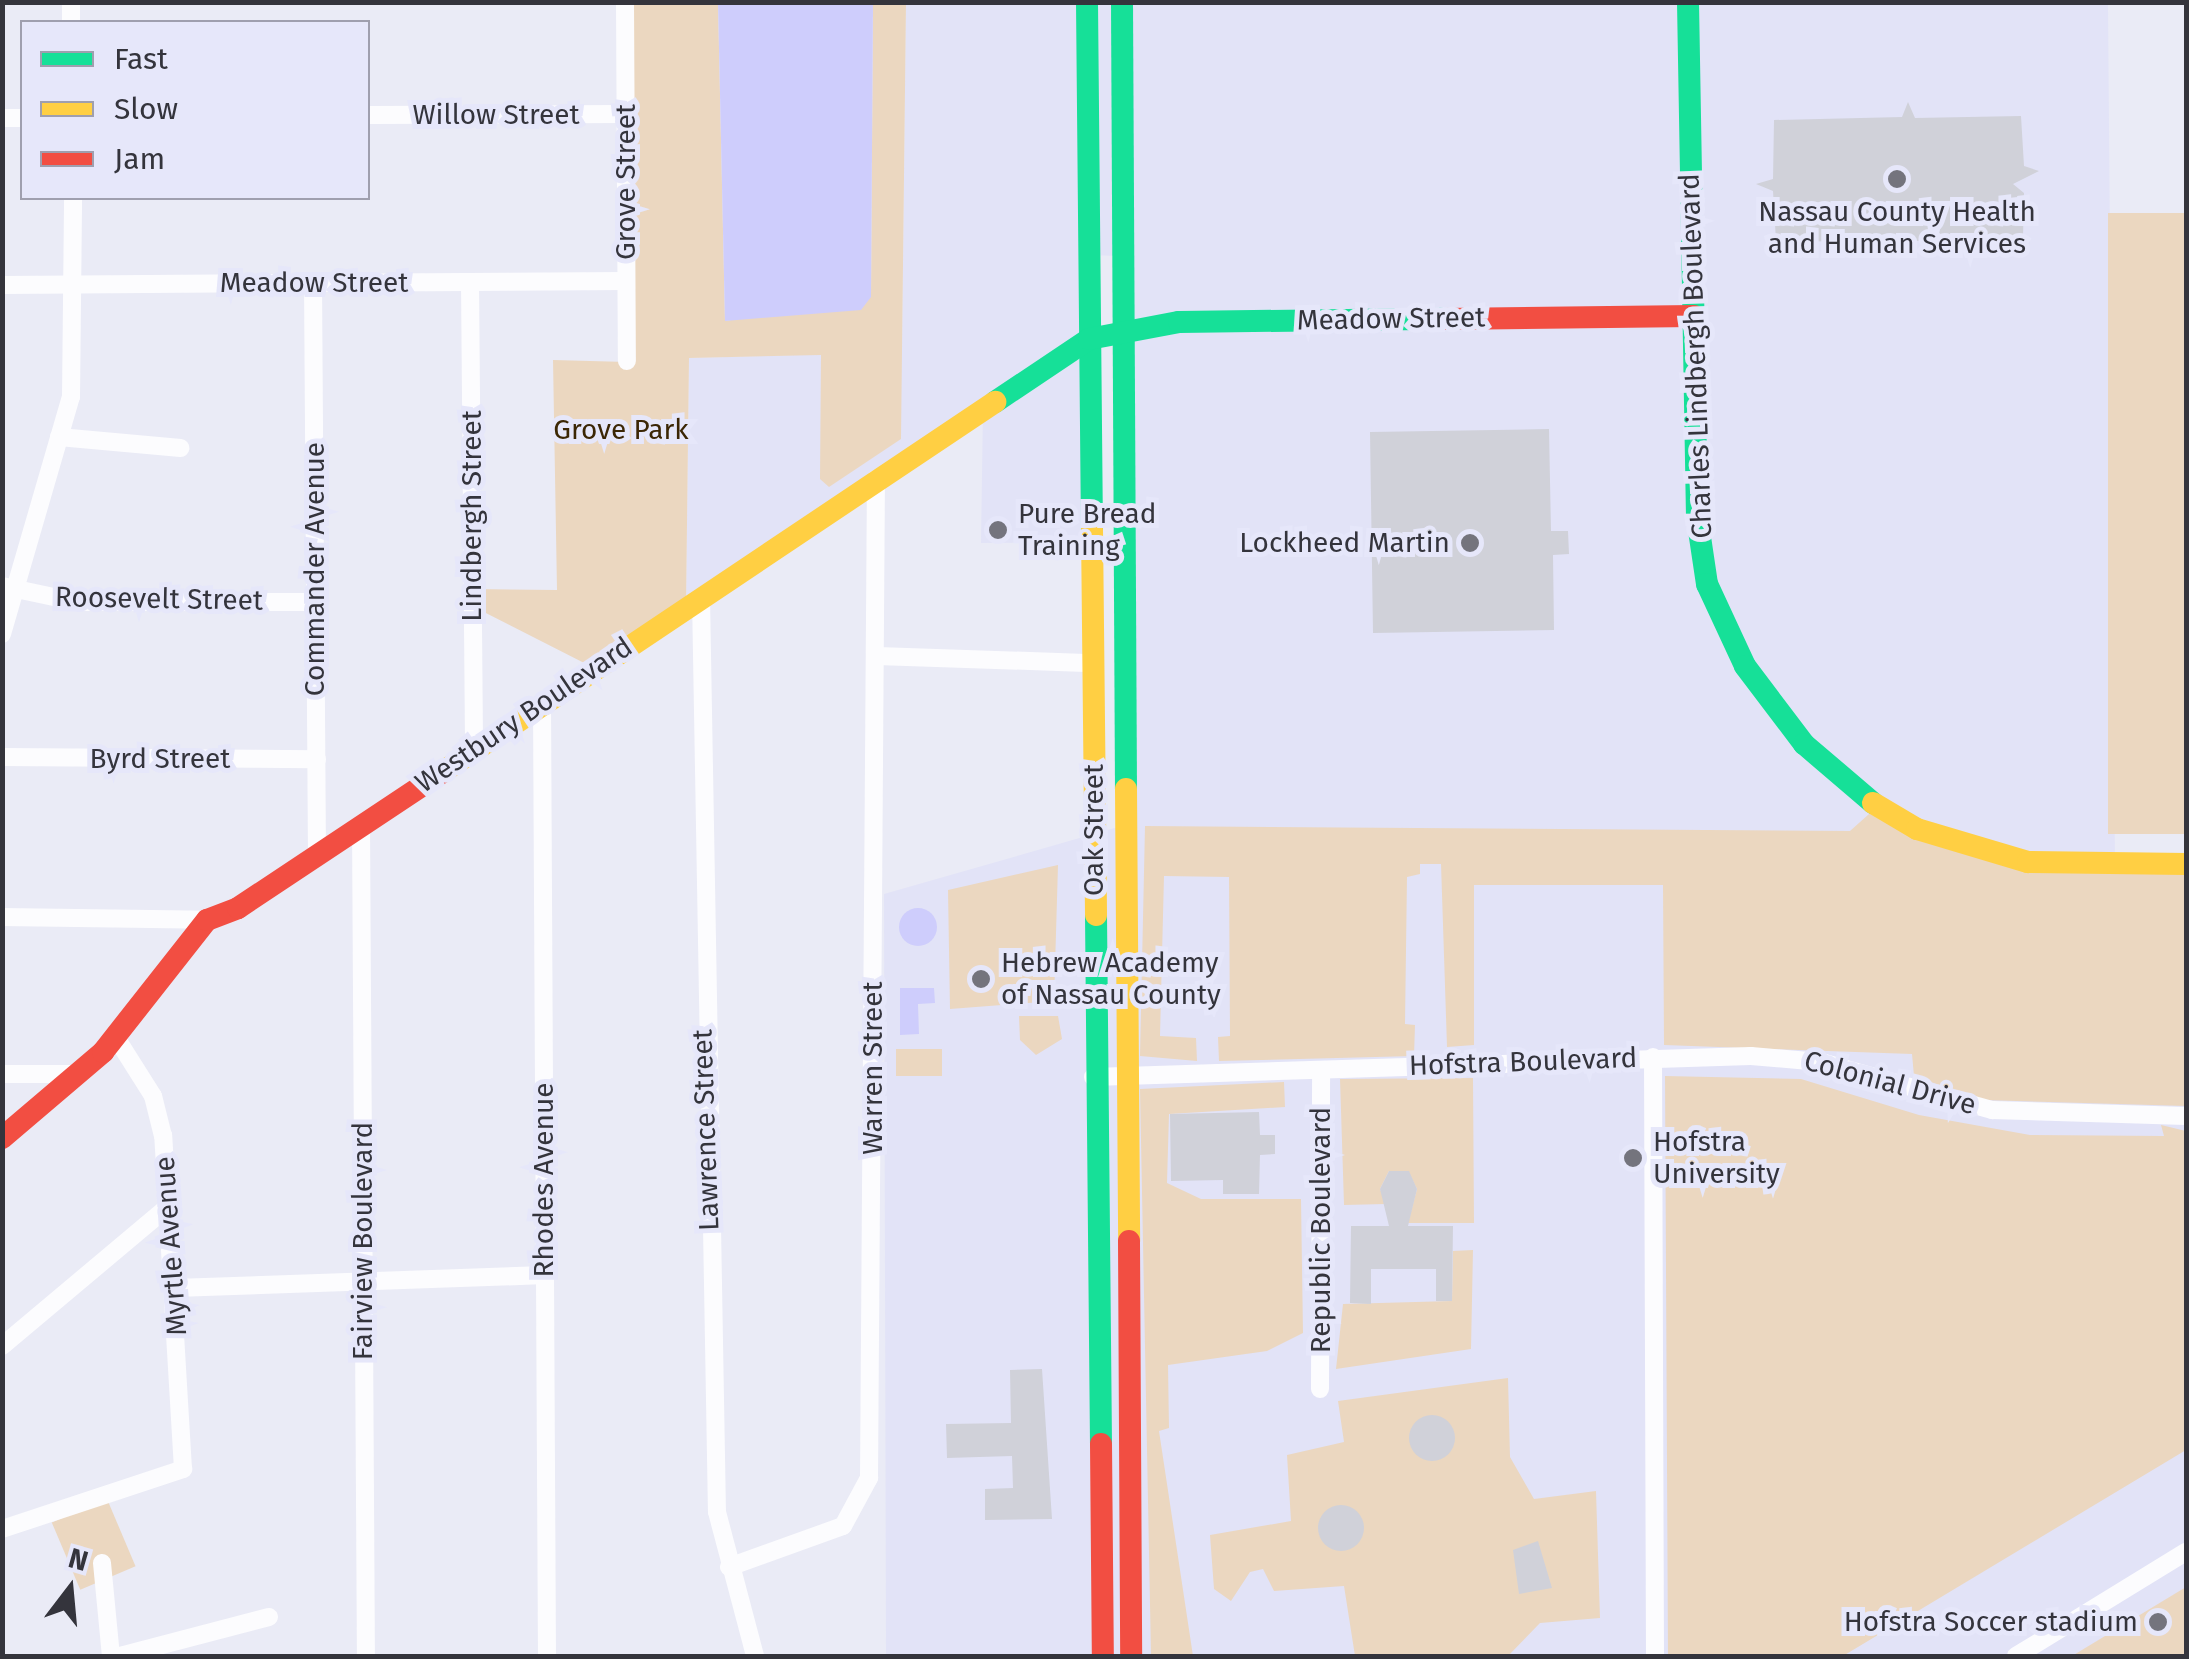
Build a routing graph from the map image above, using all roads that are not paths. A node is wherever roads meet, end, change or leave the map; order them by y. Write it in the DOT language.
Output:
graph roads {
  1 [pos="625,2"];
  2 [pos="1087,2"];
  3 [pos="1122,2"];
  4 [pos="1688,2"];
  5 [pos="1122,38"];
  6 [pos="1088,40"];
  7 [pos="626,114"];
  8 [pos="370,116"];
  9 [pos="73,200"];
  10 [pos="626,280"];
  11 [pos="470,282"];
  12 [pos="313,283"];
  13 [pos="73,284"];
  14 [pos="2,285"];
  15 [pos="1694,316"];
  16 [pos="1118,332"];
  17 [pos="1089,339"];
  18 [pos="627,361"];
  19 [pos="1041,368"];
  20 [pos="1090,392"];
  21 [pos="59,437"];
  22 [pos="181,448"];
  23 [pos="876,479"];
  24 [pos="9,588"];
  25 [pos="700,598"];
  26 [pos="316,602"];
  27 [pos="2,634"];
  28 [pos="877,656"];
  29 [pos="1094,663"];
  30 [pos="542,704"];
  31 [pos="474,750"];
  32 [pos="2,757"];
  33 [pos="317,759"];
  34 [pos="361,825"];
  35 [pos="317,854"];
  36 [pos="2186,864"];
  37 [pos="2,917"];
  38 [pos="207,920"];
  39 [pos="115,1036"];
  40 [pos="1654,1058"];
  41 [pos="1321,1070"];
  42 [pos="2,1074"];
  43 [pos="77,1074"];
  44 [pos="1123,1076"];
  45 [pos="1093,1077"];
  46 [pos="2186,1116"];
  47 [pos="2,1138"];
  48 [pos="171,1204"];
  49 [pos="545,1276"];
  50 [pos="364,1279"];
  51 [pos="175,1288"];
  52 [pos="2,1346"];
  53 [pos="1320,1389"];
  54 [pos="2,1529"];
  55 [pos="1103,1550"];
  56 [pos="1129,1550"];
  57 [pos="2186,1552"];
  58 [pos="102,1563"];
  59 [pos="728,1567"];
  60 [pos="269,1617"];
  61 [pos="112,1656"];
  62 [pos="120,1656"];
  63 [pos="366,1656"];
  64 [pos="547,1656"];
  65 [pos="755,1656"];
  66 [pos="1103,1656"];
  67 [pos="1131,1656"];
  68 [pos="1655,1656"];
  69 [pos="2016,1656"];
  1 -- 7 [label="street, Grove Street"];
  2 -- 6 [label="street, Oak Street"];
  3 -- 5 [label="street, Oak Street"];
  4 -- 15 [label="street, Charles Lindbergh Boulevard"];
  5 -- 6 [label="street"];
  5 -- 16 [label="street, Oak Street"];
  6 -- 17 [label="street, Oak Street"];
  7 -- 8 [label="street, Willow Street"];
  7 -- 10 [label="street, Grove Street"];
  9 -- 13 [label="street"];
  10 -- 11 [label="street, Meadow Street"];
  10 -- 18 [label="street, Grove Street"];
  11 -- 12 [label="street, Meadow Street"];
  11 -- 31 [label="street, Lindbergh Street"];
  12 -- 13 [label="street, Meadow Street"];
  12 -- 26 [label="street, Commander Avenue"];
  13 -- 14 [label="street, Meadow Street"];
  13 -- 21 [label="street"];
  15 -- 16 [label="street, Meadow Street"];
  15 -- 36 [label="street, Charles Lindbergh Boulevard"];
  16 -- 17 [label="street, Meadow Street"];
  16 -- 44 [label="street, Oak Street"];
  17 -- 19 [label="street, Westbury Boulevard"];
  17 -- 20 [label="street, Oak Street"];
  19 -- 20 [label="street"];
  19 -- 23 [label="street, Westbury Boulevard"];
  20 -- 29 [label="street, Oak Street"];
  21 -- 22 [label="street"];
  21 -- 24 [label="street"];
  23 -- 25 [label="street, Westbury Boulevard"];
  23 -- 28 [label="street, Warren Street"];
  24 -- 26 [label="street, Roosevelt Street"];
  24 -- 27 [label="street"];
  25 -- 30 [label="street, Westbury Boulevard"];
  25 -- 59 [label="street, Lawrence Street"];
  26 -- 33 [label="street, Commander Avenue"];
  28 -- 29 [label="street"];
  28 -- 59 [label="street, Warren Street"];
  29 -- 45 [label="street, Oak Street"];
  30 -- 31 [label="street, Westbury Boulevard"];
  30 -- 49 [label="street, Rhodes Avenue"];
  31 -- 34 [label="street, Westbury Boulevard"];
  32 -- 33 [label="street, Byrd Street"];
  33 -- 35 [label="street, Commander Avenue"];
  34 -- 35 [label="street, Westbury Boulevard"];
  34 -- 50 [label="street, Fairview Boulevard"];
  35 -- 38 [label="street, Westbury Boulevard"];
  37 -- 38 [label="street"];
  38 -- 39 [label="street, Westbury Boulevard"];
  39 -- 43 [label="street, Westbury Boulevard"];
  39 -- 48 [label="street, Myrtle Avenue"];
  40 -- 41 [label="street, Hofstra Boulevard"];
  40 -- 46 [label="street, Colonial Drive"];
  40 -- 68 [label="street, Hofstra Boulevard"];
  41 -- 44 [label="street, Hofstra Boulevard"];
  41 -- 53 [label="street, Republic Boulevard"];
  42 -- 43 [label="street"];
  43 -- 47 [label="street, Westbury Boulevard"];
  44 -- 45 [label="street, Hofstra Boulevard"];
  44 -- 56 [label="street, Oak Street"];
  45 -- 55 [label="street, Oak Street"];
  48 -- 51 [label="street, Myrtle Avenue"];
  48 -- 52 [label="street"];
  49 -- 50 [label="street"];
  49 -- 64 [label="street, Rhodes Avenue"];
  50 -- 51 [label="street"];
  50 -- 63 [label="street, Fairview Boulevard"];
  51 -- 54 [label="street, Myrtle Avenue"];
  55 -- 56 [label="street"];
  55 -- 66 [label="street, Oak Street"];
  56 -- 67 [label="street, Oak Street"];
  57 -- 69 [label="street"];
  58 -- 61 [label="street"];
  59 -- 65 [label="street, Lawrence Street"];
  60 -- 62 [label="street"];
}
